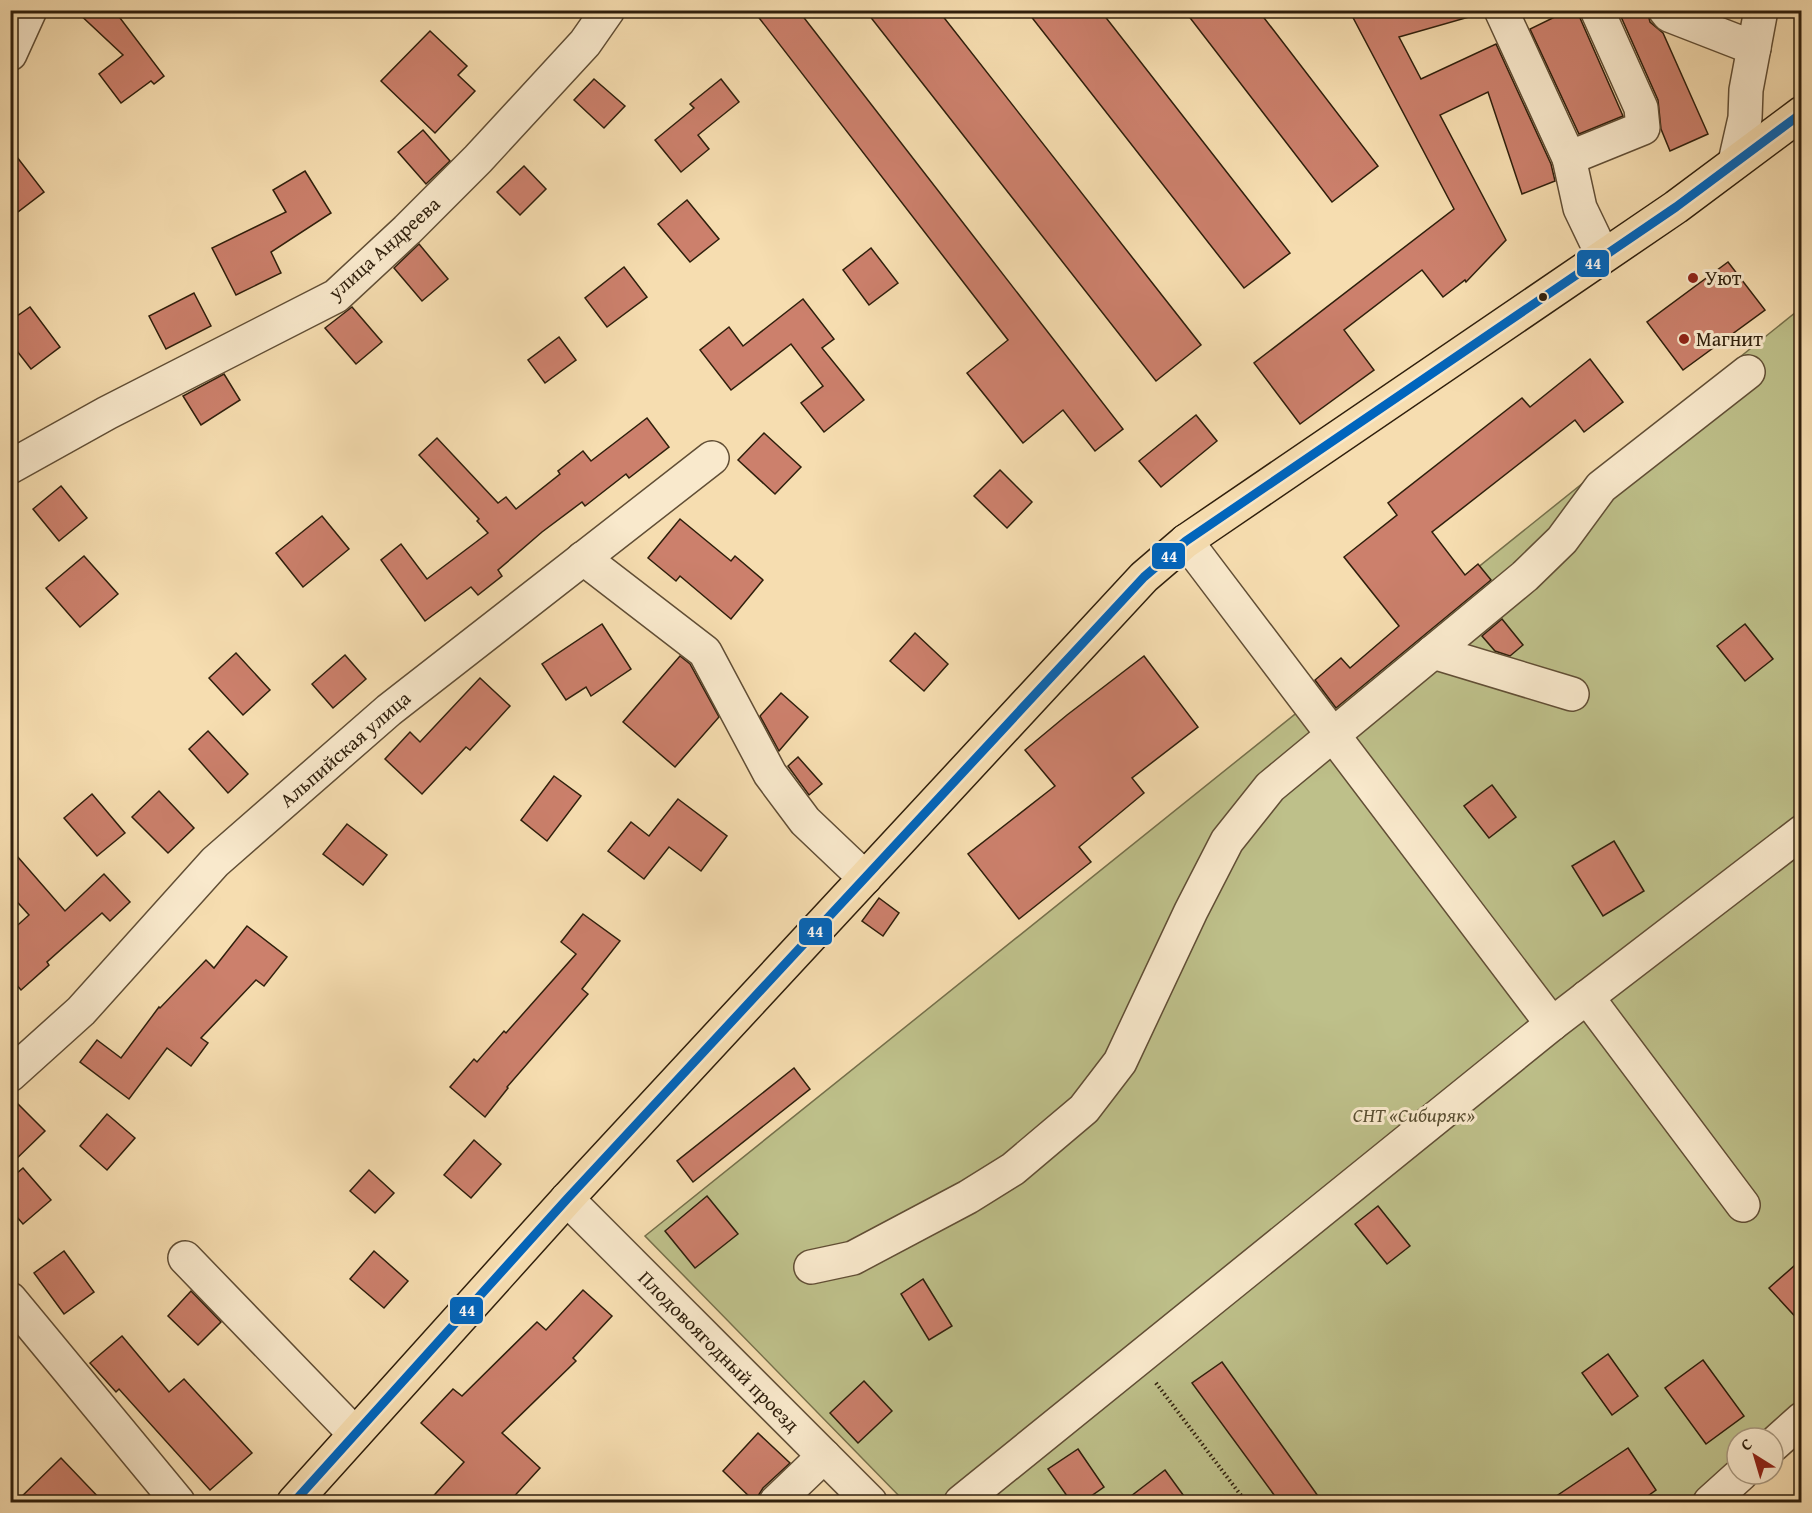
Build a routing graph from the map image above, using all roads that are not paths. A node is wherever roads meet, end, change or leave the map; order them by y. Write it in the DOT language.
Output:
graph roads {
  1 [pos="30,10"];
  2 [pos="608,10"];
  3 [pos="1502,10"];
  4 [pos="1597,10"];
  5 [pos="1665,10"];
  6 [pos="1761,10"];
  7 [pos="1754,48"];
  8 [pos="10,54"];
  9 [pos="1802,113"];
  10 [pos="1569,158"];
  11 [pos="1735,162"];
  12 [pos="1603,256"];
  13 [pos="1748,372"];
  14 [pos="712,458"];
  15 [pos="10,467"];
  16 [pos="1186,541"];
  17 [pos="583,558"];
  18 [pos="1434,652"];
  19 [pos="1572,694"];
  20 [pos="1334,735"];
  21 [pos="1802,832"];
  22 [pos="865,878"];
  23 [pos="1587,997"];
  24 [pos="1552,1024"];
  25 [pos="10,1075"];
  26 [pos="567,1199"];
  27 [pos="1743,1205"];
  28 [pos="185,1258"];
  29 [pos="811,1267"];
  30 [pos="10,1299"];
  31 [pos="1802,1419"];
  32 [pos="355,1434"];
  33 [pos="1785,1434"];
  34 [pos="824,1456"];
  35 [pos="1728,1486"];
  36 [pos="178,1503"];
  37 [pos="294,1503"];
  38 [pos="776,1503"];
  39 [pos="870,1503"];
  40 [pos="961,1503"];
  41 [pos="1710,1503"];
  1 -- 8 [label="street"];
  2 -- 15 [label="street, улица Андреева"];
  3 -- 10 [label="street"];
  4 -- 10 [label="street"];
  5 -- 7 [label="street"];
  6 -- 7 [label="street"];
  7 -- 11 [label="street"];
  9 -- 11 [label="main road"];
  10 -- 12 [label="street"];
  11 -- 12 [label="main road"];
  12 -- 16 [label="main road"];
  13 -- 18 [label="street"];
  14 -- 17 [label="street, Альпийская улица"];
  16 -- 20 [label="street"];
  16 -- 22 [label="main road"];
  17 -- 22 [label="street"];
  17 -- 25 [label="street, Альпийская улица"];
  18 -- 19 [label="street"];
  18 -- 20 [label="street"];
  20 -- 24 [label="street"];
  20 -- 29 [label="street"];
  21 -- 23 [label="street"];
  22 -- 26 [label="main road"];
  23 -- 24 [label="street"];
  23 -- 27 [label="street"];
  24 -- 40 [label="street"];
  26 -- 32 [label="main road"];
  26 -- 34 [label="street, Плодовоягодный проезд"];
  28 -- 32 [label="street"];
  30 -- 36 [label="street"];
  31 -- 33 [label="street"];
  32 -- 37 [label="main road"];
  34 -- 38 [label="street"];
  34 -- 39 [label="street, Плодовоягодный проезд"];
  35 -- 41 [label="street"];
}
